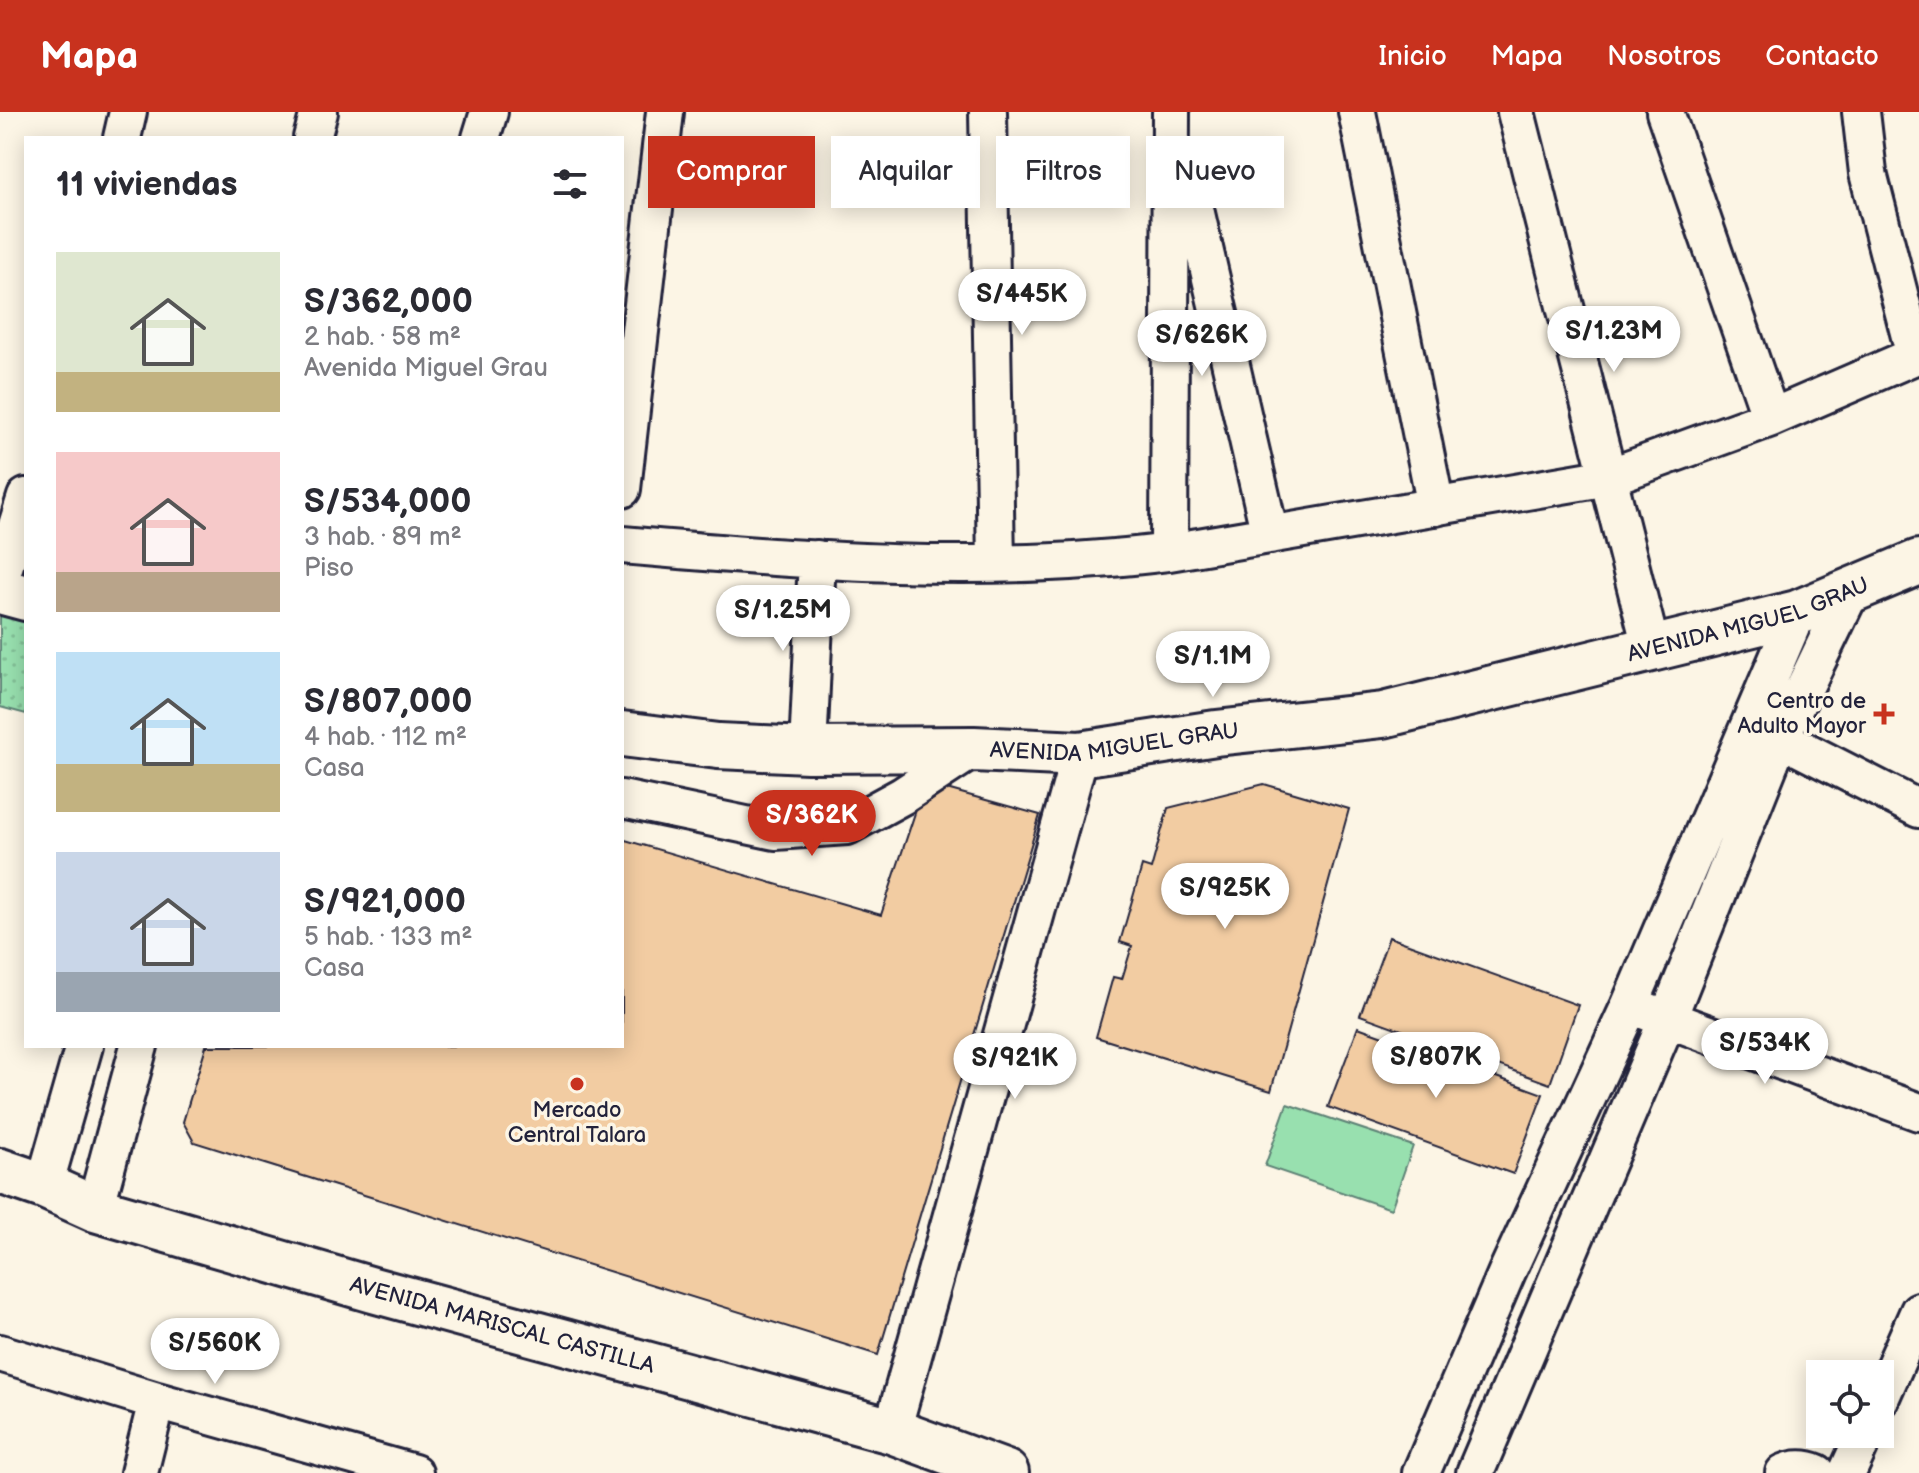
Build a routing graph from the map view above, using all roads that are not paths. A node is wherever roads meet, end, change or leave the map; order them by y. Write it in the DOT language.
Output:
graph roads {
  1 [pos="128,112"];
  2 [pos="319,112"];
  3 [pos="489,112"];
  4 [pos="504,112"];
  5 [pos="665,112"];
  6 [pos="988,112"];
  7 [pos="1172,112"];
  8 [pos="1357,112"];
  9 [pos="1516,112"];
  10 [pos="1665,112"];
  11 [pos="1843,112"];
  12 [pos="1861,112"];
  13 [pos="122,136"];
  14 [pos="313,136"];
  15 [pos="482,136"];
  16 [pos="500,136"];
  17 [pos="1868,173"];
  18 [pos="1225,343"];
  19 [pos="1170,353"];
  20 [pos="1917,355"];
  21 [pos="1771,418"];
  22 [pos="624,471"];
  23 [pos="1609,477"];
  24 [pos="24,503"];
  25 [pos="1436,507"];
  26 [pos="1270,535"];
  27 [pos="624,545"];
  28 [pos="1169,552"];
  29 [pos="817,559"];
  30 [pos="1919,562"];
  31 [pos="996,563"];
  32 [pos="0,580"];
  33 [pos="0,591"];
  34 [pos="1850,593"];
  35 [pos="24,597"];
  36 [pos="1797,613"];
  37 [pos="1652,651"];
  38 [pos="624,734"];
  39 [pos="1780,738"];
  40 [pos="974,749"];
  41 [pos="808,750"];
  42 [pos="1080,754"];
  43 [pos="624,799"];
  44 [pos="1919,809"];
  45 [pos="1629,1007"];
  46 [pos="1668,1018"];
  47 [pos="83,1048"];
  48 [pos="138,1048"];
  49 [pos="1919,1112"];
  50 [pos="0,1171"];
  51 [pos="44,1186"];
  52 [pos="95,1209"];
  53 [pos="1919,1311"];
  54 [pos="2,1361"];
  55 [pos="1894,1367"];
  56 [pos="157,1401"];
  57 [pos="892,1431"];
  58 [pos="1859,1448"];
  59 [pos="329,1461"];
  60 [pos="139,1473"];
  61 [pos="414,1473"];
  62 [pos="1006,1473"];
  63 [pos="1421,1473"];
  64 [pos="1475,1473"];
  65 [pos="1784,1473"];
  66 [pos="1817,1473"];
  67 [pos="1847,1473"];
  1 -- 13 [label="street"];
  2 -- 14 [label="street"];
  3 -- 15 [label="street"];
  4 -- 16 [label="street"];
  5 -- 22 [label="street"];
  6 -- 31 [label="street"];
  7 -- 18 [label="street"];
  7 -- 19 [label="street"];
  8 -- 25 [label="street"];
  9 -- 23 [label="street"];
  10 -- 21 [label="street"];
  11 -- 17 [label="street"];
  12 -- 17 [label="street"];
  17 -- 20 [label="street"];
  18 -- 19 [label="street"];
  18 -- 26 [label="street"];
  19 -- 28 [label="street"];
  20 -- 21 [label="street"];
  21 -- 23 [label="street"];
  23 -- 25 [label="street"];
  23 -- 37 [label="street"];
  24 -- 32 [label="street"];
  25 -- 26 [label="street"];
  26 -- 28 [label="street"];
  27 -- 29 [label="street"];
  28 -- 31 [label="street"];
  29 -- 31 [label="street"];
  29 -- 41 [label="street"];
  30 -- 34 [label="main road, AVENIDA MIGUEL GRAU"];
  33 -- 35 [label="main road"];
  34 -- 36 [label="main road, AVENIDA MIGUEL GRAU"];
  34 -- 39 [label="street"];
  36 -- 37 [label="main road, AVENIDA MIGUEL GRAU"];
  36 -- 45 [label="street"];
  37 -- 42 [label="main road, AVENIDA MIGUEL GRAU"];
  38 -- 41 [label="main road, AVENIDA MIGUEL GRAU"];
  39 -- 44 [label="street"];
  39 -- 46 [label="street"];
  40 -- 41 [label="main road, AVENIDA MIGUEL GRAU"];
  40 -- 42 [label="main road, AVENIDA MIGUEL GRAU"];
  40 -- 43 [label="street"];
  42 -- 57 [label="street"];
  45 -- 46 [label="street"];
  45 -- 63 [label="street"];
  46 -- 49 [label="street"];
  46 -- 64 [label="street"];
  47 -- 51 [label="street"];
  48 -- 52 [label="street"];
  50 -- 51 [label="main road, AVENIDA MARISCAL CASTILLA"];
  51 -- 52 [label="main road, AVENIDA MARISCAL CASTILLA"];
  52 -- 57 [label="main road, AVENIDA MARISCAL CASTILLA"];
  53 -- 55 [label="street"];
  54 -- 56 [label="street"];
  56 -- 59 [label="street"];
  56 -- 60 [label="street"];
  57 -- 62 [label="main road, AVENIDA MARISCAL CASTILLA"];
  58 -- 67 [label="street"];
  59 -- 61 [label="street"];
  65 -- 66 [label="street"];
}
